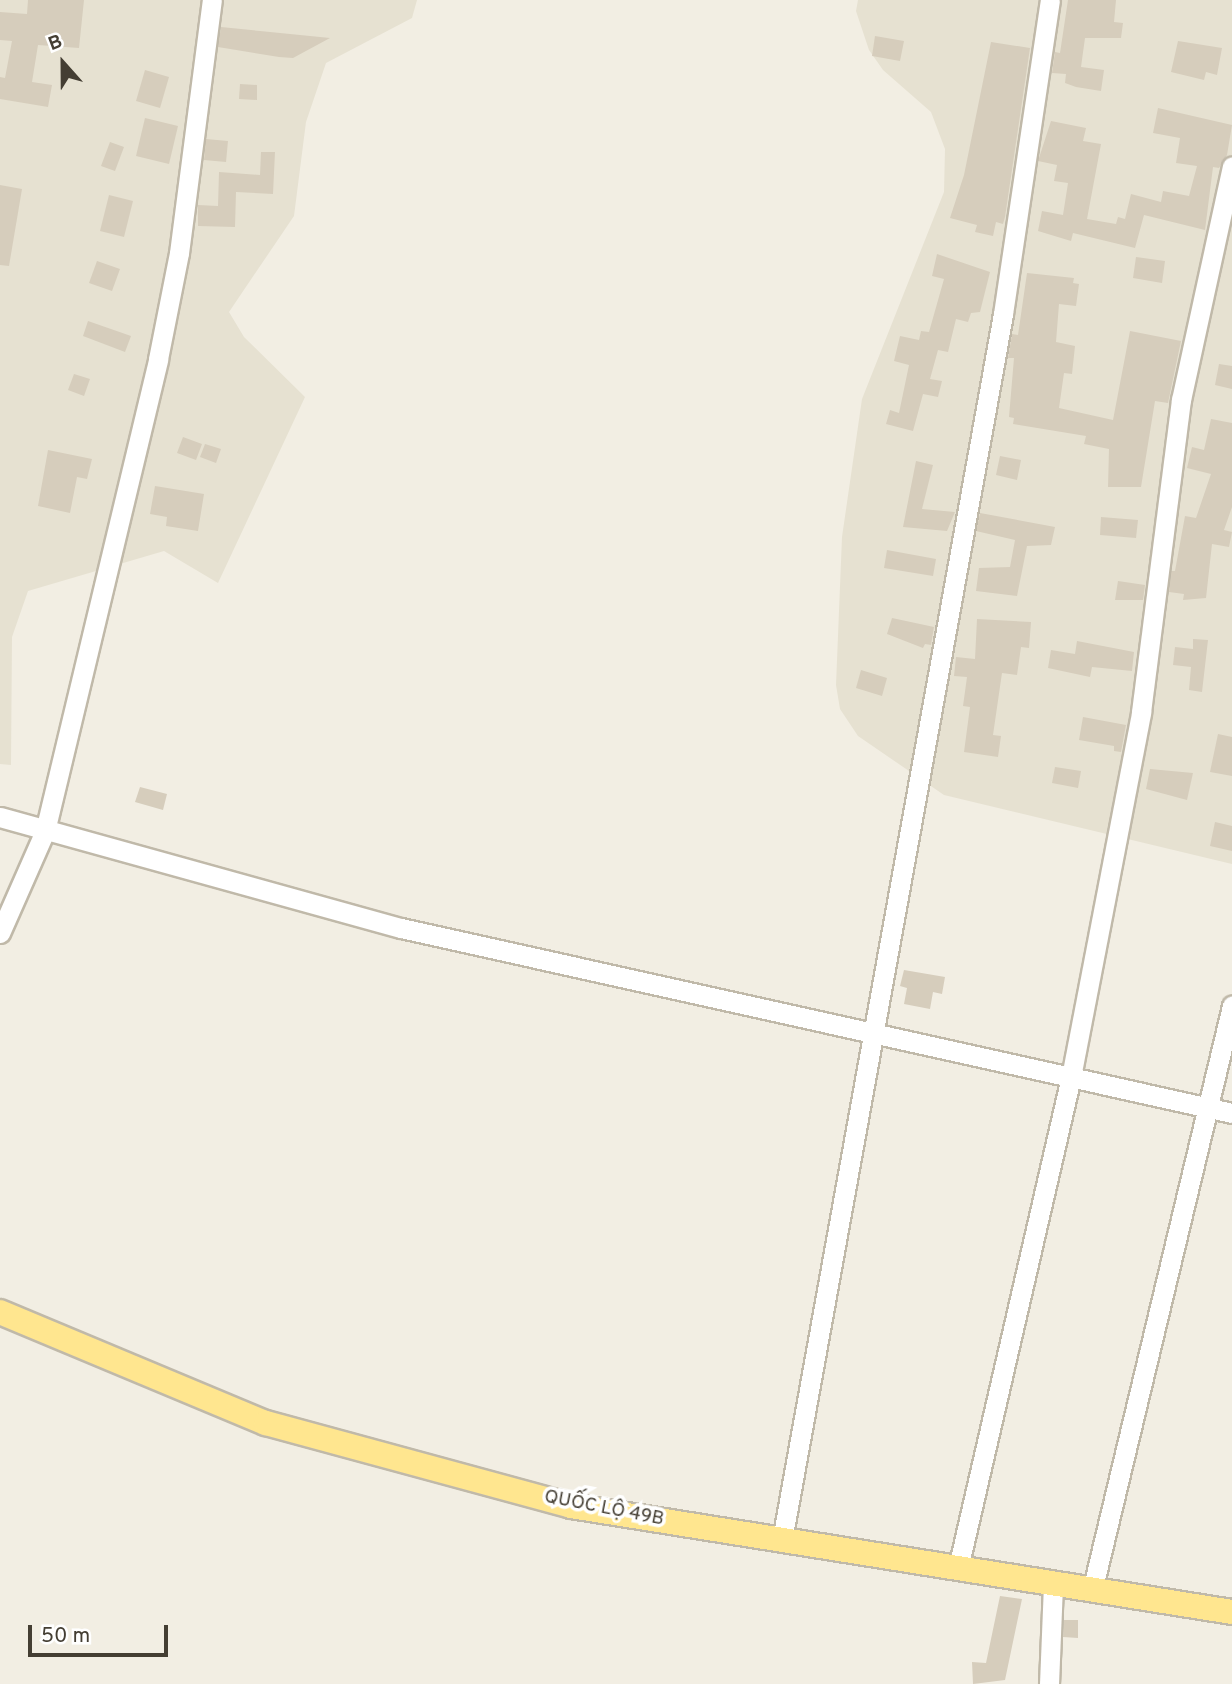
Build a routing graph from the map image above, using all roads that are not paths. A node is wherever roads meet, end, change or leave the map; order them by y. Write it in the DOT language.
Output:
graph roads {
  1 [pos="212,0"];
  2 [pos="1050,0"];
  3 [pos="1232,166"];
  4 [pos="0,817"];
  5 [pos="45,831"];
  6 [pos="0,933"];
  7 [pos="1232,1006"];
  8 [pos="872,1030"];
  9 [pos="1071,1077"];
  10 [pos="1205,1107"];
  11 [pos="1232,1113"];
  12 [pos="0,1312"];
  13 [pos="782,1540"];
  14 [pos="958,1568"];
  15 [pos="1053,1585"];
  16 [pos="1092,1591"];
  17 [pos="1232,1612"];
  18 [pos="1049,1684"];
  1 -- 5 [label="street"];
  2 -- 8 [label="street"];
  3 -- 9 [label="street"];
  4 -- 5 [label="street"];
  5 -- 6 [label="street"];
  5 -- 8 [label="street"];
  7 -- 10 [label="street"];
  8 -- 9 [label="street"];
  8 -- 13 [label="street"];
  9 -- 10 [label="street"];
  9 -- 14 [label="street"];
  10 -- 11 [label="street"];
  10 -- 16 [label="street"];
  12 -- 13 [label="main road, QUỐC LỘ 49B"];
  13 -- 14 [label="main road, QUỐC LỘ 49B"];
  14 -- 15 [label="main road, QUỐC LỘ 49B"];
  15 -- 16 [label="main road, QUỐC LỘ 49B"];
  15 -- 18 [label="street"];
  16 -- 17 [label="main road, QUỐC LỘ 49B"];
}
